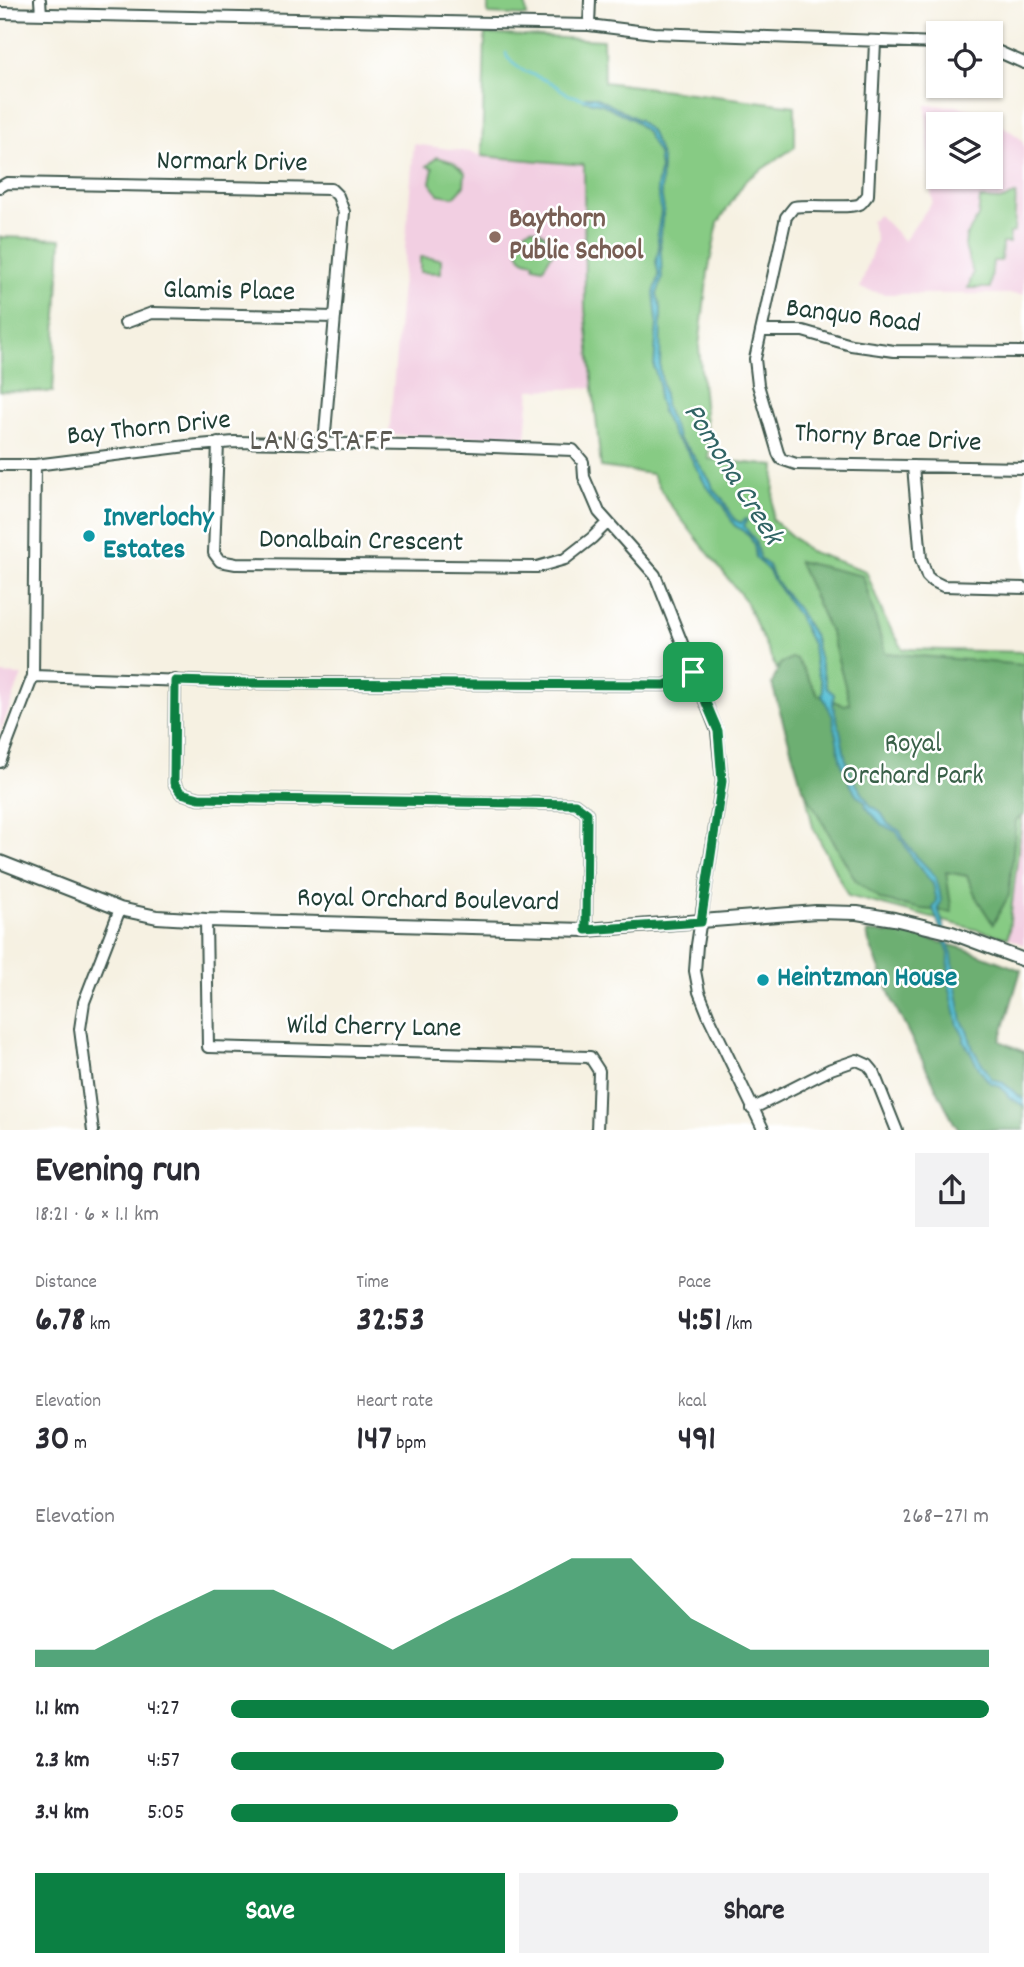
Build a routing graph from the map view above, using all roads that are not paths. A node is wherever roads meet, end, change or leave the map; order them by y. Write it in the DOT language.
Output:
graph roads {
  1 [pos="40,0"];
  2 [pos="590,0"];
  3 [pos="0,13"];
  4 [pos="41,14"];
  5 [pos="589,25"];
  6 [pos="875,42"];
  7 [pos="926,43"];
  8 [pos="1003,54"];
  9 [pos="1024,63"];
  10 [pos="0,187"];
  11 [pos="335,317"];
  12 [pos="125,323"];
  13 [pos="761,331"];
  14 [pos="1024,352"];
  15 [pos="218,443"];
  16 [pos="324,444"];
  17 [pos="0,465"];
  18 [pos="35,465"];
  19 [pos="913,466"];
  20 [pos="1024,468"];
  21 [pos="607,523"];
  22 [pos="1024,588"];
  23 [pos="693,672"];
  24 [pos="33,676"];
  25 [pos="175,681"];
  26 [pos="0,762"];
  27 [pos="0,862"];
  28 [pos="120,909"];
  29 [pos="206,920"];
  30 [pos="701,922"];
  31 [pos="586,930"];
  32 [pos="1024,960"];
  33 [pos="752,1109"];
  34 [pos="93,1130"];
  35 [pos="597,1130"];
  36 [pos="764,1130"];
  37 [pos="897,1130"];
  1 -- 4 [label="street"];
  2 -- 5 [label="street"];
  3 -- 4 [label="street"];
  4 -- 5 [label="street"];
  5 -- 6 [label="street"];
  6 -- 7 [label="street"];
  6 -- 13 [label="street, Thorny Brae Drive"];
  8 -- 9 [label="street"];
  10 -- 11 [label="street, Normark Drive"];
  11 -- 12 [label="street, Glamis Place"];
  11 -- 16 [label="street, Normark Drive"];
  13 -- 14 [label="street, Banquo Road"];
  13 -- 19 [label="street, Thorny Brae Drive"];
  15 -- 16 [label="street, Bay Thorn Drive"];
  15 -- 18 [label="street, Bay Thorn Drive"];
  15 -- 21 [label="street, Donalbain Crescent"];
  16 -- 21 [label="street, Bay Thorn Drive"];
  17 -- 18 [label="street, Bay Thorn Drive"];
  18 -- 24 [label="street"];
  19 -- 20 [label="street, Thorny Brae Drive"];
  19 -- 22 [label="street"];
  21 -- 23 [label="street, Bay Thorn Drive"];
  23 -- 25 [label="street"];
  23 -- 30 [label="street, Bay Thorn Drive"];
  24 -- 25 [label="street"];
  24 -- 26 [label="street"];
  25 -- 31 [label="street"];
  27 -- 28 [label="street, Royal Orchard Boulevard"];
  28 -- 29 [label="street, Royal Orchard Boulevard"];
  28 -- 34 [label="street"];
  29 -- 31 [label="street, Royal Orchard Boulevard"];
  29 -- 35 [label="street, Wild Cherry Lane"];
  30 -- 31 [label="street, Royal Orchard Boulevard"];
  30 -- 32 [label="street, Royal Orchard Boulevard"];
  30 -- 33 [label="street, Bay Thorn Drive"];
  33 -- 36 [label="street, Bay Thorn Drive"];
  33 -- 37 [label="street"];
}
